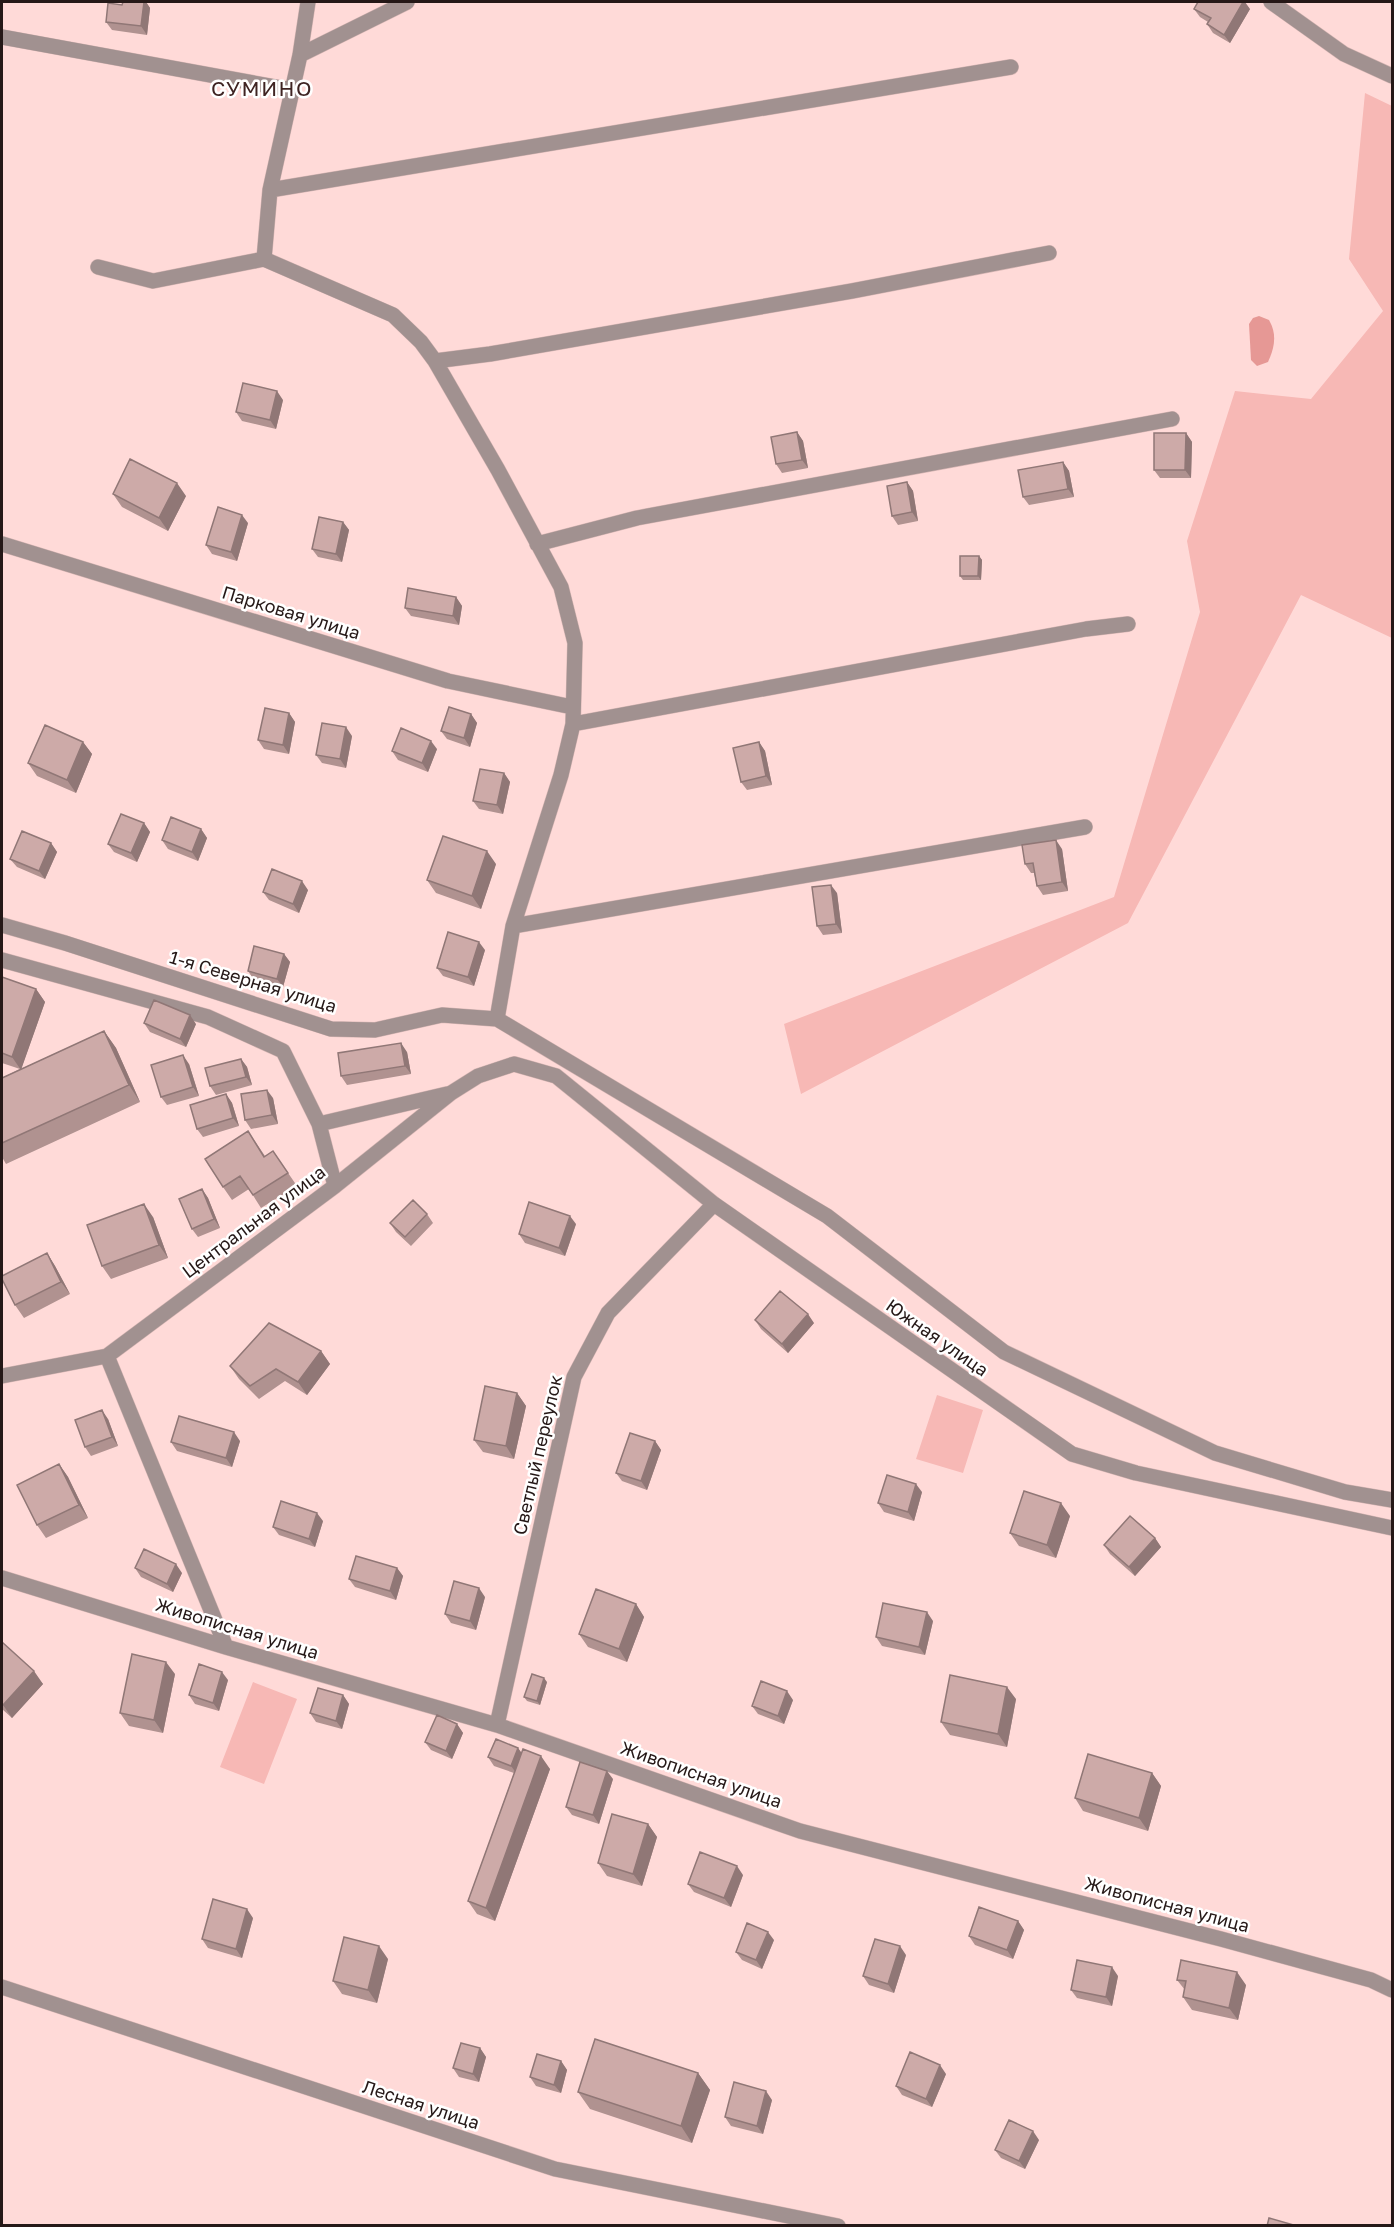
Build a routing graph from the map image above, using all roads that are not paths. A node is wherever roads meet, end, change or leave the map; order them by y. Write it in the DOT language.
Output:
graph roads {
  1 [pos="308,2"];
  2 [pos="407,2"];
  3 [pos="1271,2"];
  4 [pos="2,37"];
  5 [pos="300,55"];
  6 [pos="1011,67"];
  7 [pos="1392,76"];
  8 [pos="292,90"];
  9 [pos="270,190"];
  10 [pos="1049,253"];
  11 [pos="264,259"];
  12 [pos="98,267"];
  13 [pos="435,361"];
  14 [pos="1172,419"];
  15 [pos="2,544"];
  16 [pos="537,544"];
  17 [pos="1128,624"];
  18 [pos="572,707"];
  19 [pos="573,724"];
  20 [pos="1086,827"];
  21 [pos="2,925"];
  22 [pos="513,926"];
  23 [pos="2,960"];
  24 [pos="497,1020"];
  25 [pos="514,1064"];
  26 [pos="451,1093"];
  27 [pos="319,1124"];
  28 [pos="334,1186"];
  29 [pos="714,1204"];
  30 [pos="107,1356"];
  31 [pos="2,1376"];
  32 [pos="1392,1500"];
  33 [pos="1392,1528"];
  34 [pos="2,1578"];
  35 [pos="226,1647"];
  36 [pos="497,1725"];
  37 [pos="2,1987"];
  38 [pos="1392,1990"];
  39 [pos="838,2226"];
  1 -- 5 [label="street"];
  2 -- 5 [label="street"];
  3 -- 7 [label="street"];
  4 -- 8 [label="street"];
  5 -- 8 [label="street"];
  6 -- 9 [label="street"];
  8 -- 9 [label="street"];
  9 -- 11 [label="street"];
  10 -- 13 [label="street"];
  11 -- 12 [label="street"];
  11 -- 13 [label="street"];
  13 -- 16 [label="street"];
  14 -- 16 [label="street"];
  15 -- 18 [label="street, Парковая улица"];
  16 -- 18 [label="street"];
  17 -- 19 [label="street"];
  18 -- 19 [label="street"];
  19 -- 22 [label="street"];
  20 -- 22 [label="street"];
  21 -- 24 [label="street, 1-я Северная улица"];
  22 -- 24 [label="street"];
  23 -- 27 [label="street"];
  24 -- 32 [label="street"];
  25 -- 26 [label="street, Центральная улица"];
  25 -- 29 [label="street, Южная улица"];
  26 -- 27 [label="street"];
  26 -- 28 [label="street, Центральная улица"];
  27 -- 28 [label="street"];
  28 -- 30 [label="street, Центральная улица"];
  29 -- 33 [label="street, Южная улица"];
  29 -- 36 [label="street, Светлый переулок"];
  30 -- 31 [label="street, Центральная улица"];
  30 -- 35 [label="street"];
  34 -- 35 [label="street, Живописная улица"];
  35 -- 36 [label="street, Живописная улица"];
  36 -- 38 [label="street, Живописная улица"];
  37 -- 39 [label="street, Лесная улица"];
}
